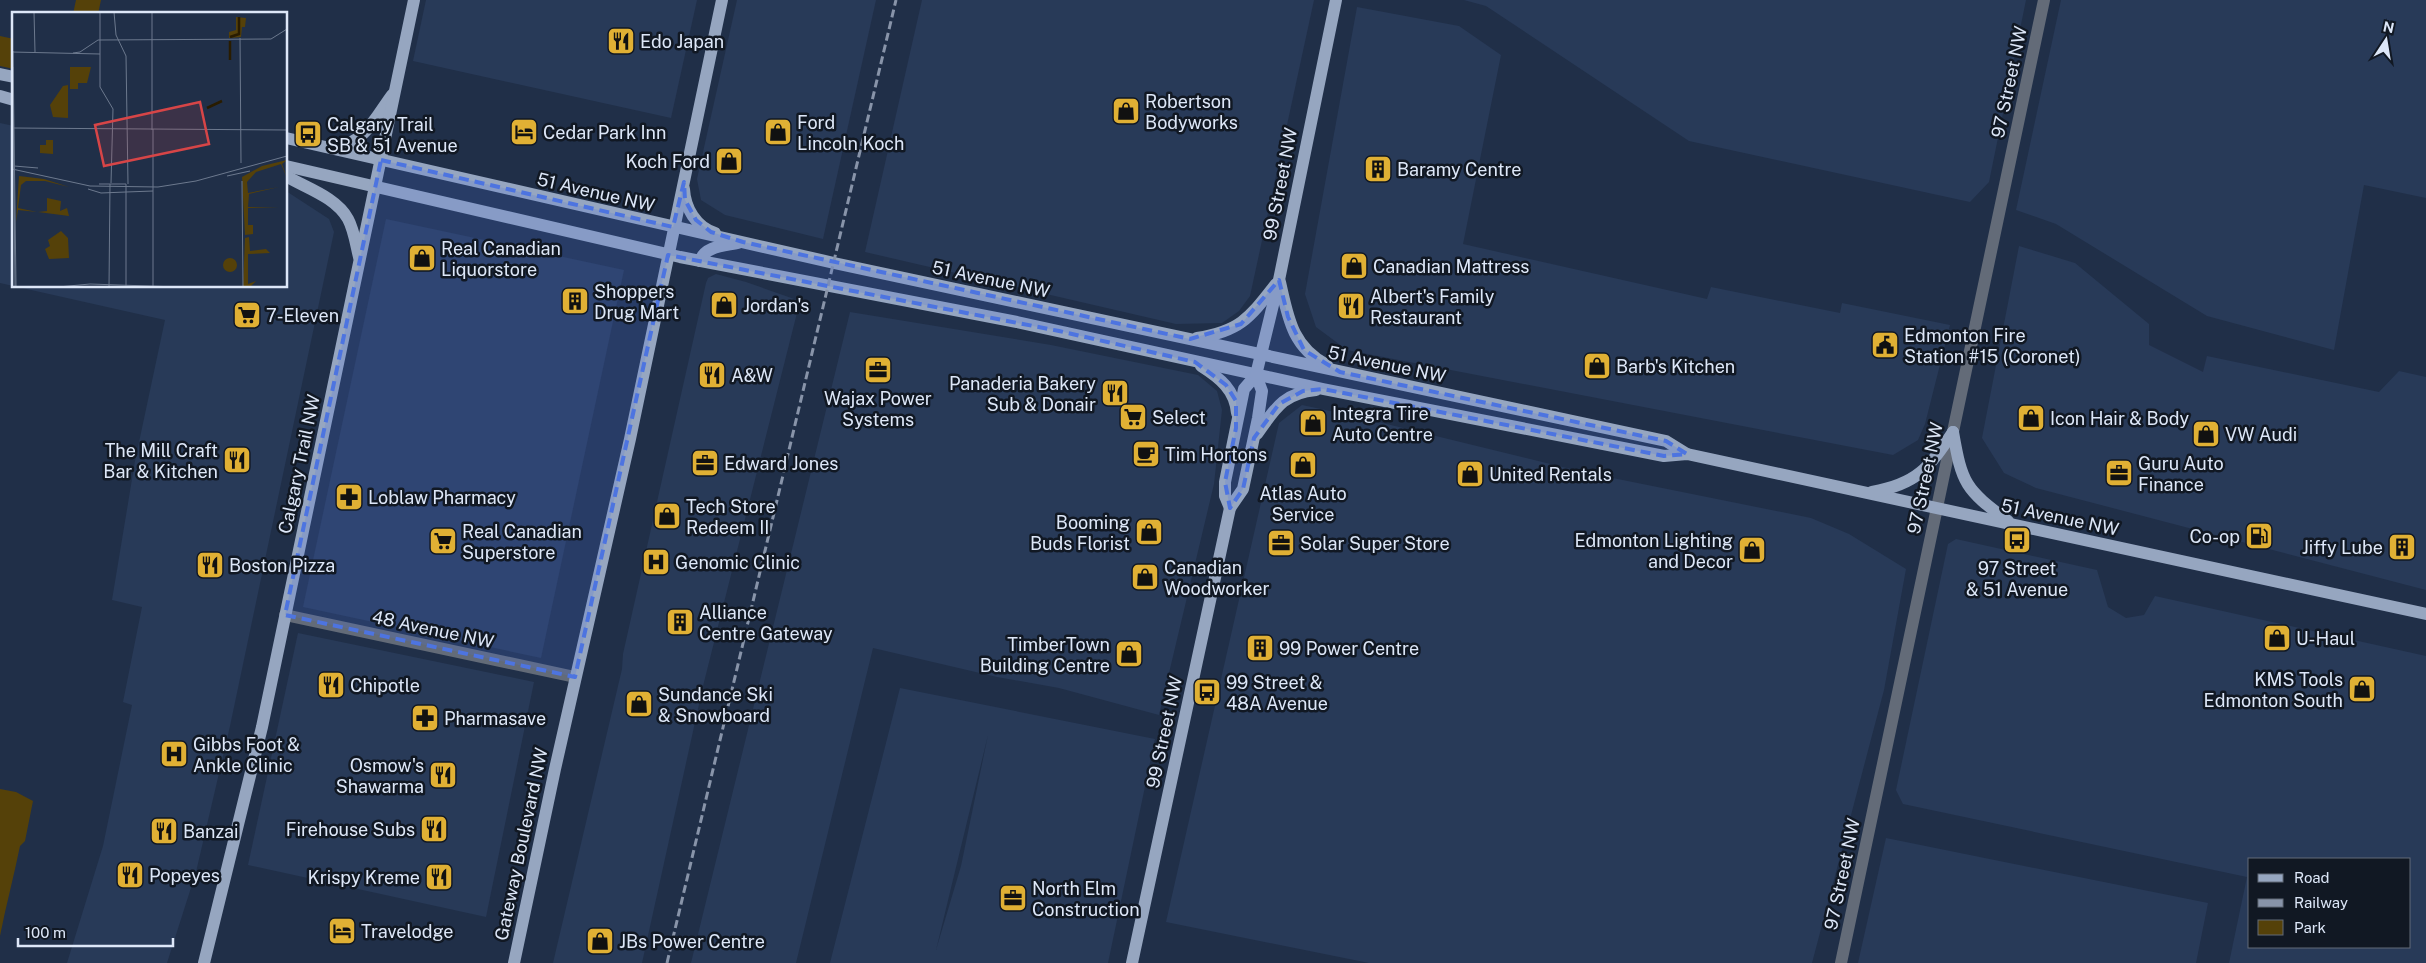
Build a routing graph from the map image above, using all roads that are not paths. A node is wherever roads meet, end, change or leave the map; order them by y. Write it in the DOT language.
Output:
graph roads {
  1 [pos="414,0"];
  2 [pos="722,0"];
  3 [pos="1336,0"];
  4 [pos="2044,0"];
  5 [pos="395,91"];
  6 [pos="288,139"];
  7 [pos="313,145"];
  8 [pos="382,160"];
  9 [pos="288,166"];
  10 [pos="288,177"];
  11 [pos="684,182"];
  12 [pos="375,187"];
  13 [pos="673,227"];
  14 [pos="742,242"];
  15 [pos="668,254"];
  16 [pos="360,259"];
  17 [pos="700,262"];
  18 [pos="1279,280"];
  19 [pos="1190,339"];
  20 [pos="1261,354"];
  21 [pos="1196,362"];
  22 [pos="1340,372"];
  23 [pos="1256,374"];
  24 [pos="1323,389"];
  25 [pos="1236,428"];
  26 [pos="1953,432"];
  27 [pos="1254,438"];
  28 [pos="1687,454"];
  29 [pos="1868,493"];
  30 [pos="1230,508"];
  31 [pos="1937,508"];
  32 [pos="2012,524"];
  33 [pos="2426,614"];
  34 [pos="284,615"];
  35 [pos="575,677"];
  36 [pos="204,963"];
  37 [pos="514,963"];
  38 [pos="1132,963"];
  39 [pos="1841,963"];
  1 -- 5 [label="main road, Calgary Trail NW"];
  2 -- 11 [label="main road, Gateway Boulevard NW"];
  3 -- 18 [label="main road, 99 Street NW"];
  4 -- 26 [label="street, 97 Street NW"];
  5 -- 7 [label="main road"];
  5 -- 8 [label="main road, Calgary Trail NW"];
  6 -- 7 [label="main road, 51 Avenue NW"];
  7 -- 8 [label="main road, 51 Avenue NW"];
  8 -- 12 [label="main road, Calgary Trail NW"];
  8 -- 13 [label="main road, 51 Avenue NW"];
  9 -- 12 [label="main road, 51 Avenue NW"];
  10 -- 16 [label="main road"];
  11 -- 13 [label="main road, Gateway Boulevard NW"];
  11 -- 14 [label="main road"];
  12 -- 15 [label="main road, 51 Avenue NW"];
  12 -- 16 [label="main road, Calgary Trail NW"];
  13 -- 14 [label="main road, 51 Avenue NW"];
  13 -- 15 [label="main road, Gateway Boulevard NW"];
  14 -- 17 [label="main road"];
  14 -- 19 [label="main road, 51 Avenue NW"];
  15 -- 17 [label="main road, 51 Avenue NW"];
  15 -- 35 [label="main road, Gateway Boulevard NW"];
  16 -- 34 [label="main road, Calgary Trail NW"];
  17 -- 21 [label="main road, 51 Avenue NW"];
  18 -- 19 [label="main road"];
  18 -- 20 [label="main road, 99 Street NW"];
  18 -- 22 [label="main road"];
  19 -- 20 [label="main road, 51 Avenue NW"];
  20 -- 22 [label="main road, 51 Avenue NW"];
  20 -- 23 [label="main road, 99 Street NW"];
  21 -- 23 [label="main road, 51 Avenue NW"];
  21 -- 25 [label="main road"];
  22 -- 28 [label="main road, 51 Avenue NW"];
  23 -- 24 [label="main road, 51 Avenue NW"];
  23 -- 25 [label="main road, 99 Street NW"];
  23 -- 27 [label="main road, 99 Street NW"];
  24 -- 27 [label="main road"];
  24 -- 28 [label="main road, 51 Avenue NW"];
  25 -- 30 [label="main road, 99 Street NW"];
  26 -- 29 [label="main road"];
  26 -- 31 [label="street, 97 Street NW"];
  26 -- 32 [label="main road"];
  27 -- 30 [label="main road, 99 Street NW"];
  28 -- 29 [label="main road, 51 Avenue NW"];
  29 -- 31 [label="main road, 51 Avenue NW"];
  30 -- 38 [label="main road, 99 Street NW"];
  31 -- 32 [label="main road, 51 Avenue NW"];
  31 -- 39 [label="street, 97 Street NW"];
  32 -- 33 [label="main road, 51 Avenue NW"];
  34 -- 35 [label="street, 48 Avenue NW"];
  34 -- 36 [label="main road, Calgary Trail NW"];
  35 -- 37 [label="main road, Gateway Boulevard NW"];
}
